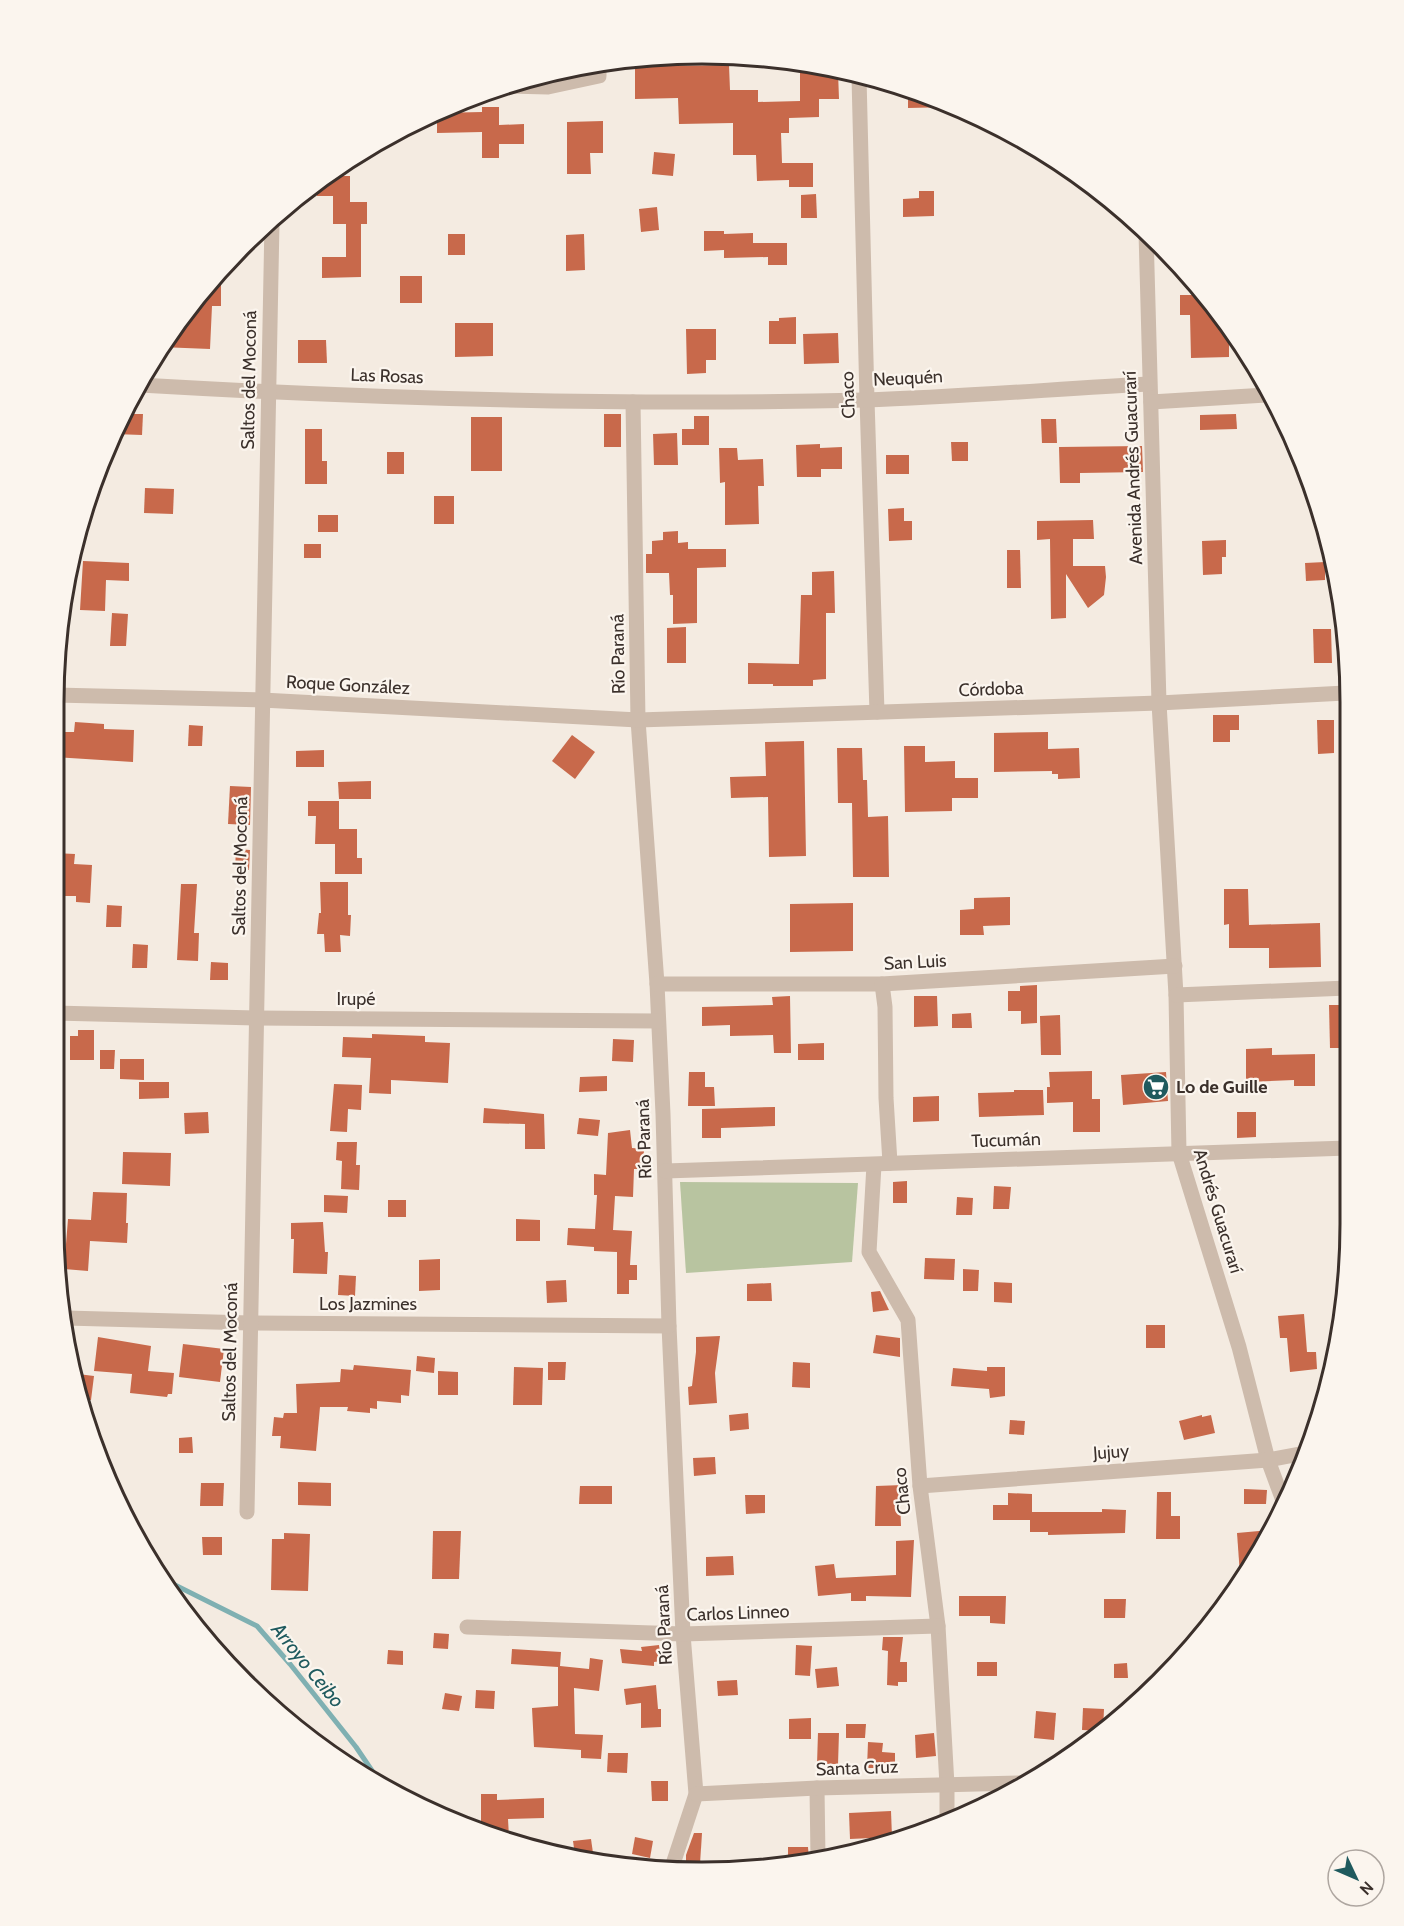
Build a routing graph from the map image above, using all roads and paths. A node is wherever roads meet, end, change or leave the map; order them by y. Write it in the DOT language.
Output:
graph roads {
  1 [pos="582,76"];
  2 [pos="859,84"];
  3 [pos="535,87"];
  4 [pos="272,232"];
  5 [pos="1146,245"];
  6 [pos="1149,384"];
  7 [pos="148,386"];
  8 [pos="268,393"];
  9 [pos="1261,395"];
  10 [pos="867,400"];
  11 [pos="633,402"];
  12 [pos="1151,402"];
  13 [pos="1340,693"];
  14 [pos="64,695"];
  15 [pos="262,700"];
  16 [pos="1159,703"];
  17 [pos="877,712"];
  18 [pos="638,720"];
  19 [pos="1175,966"];
  20 [pos="657,984"];
  21 [pos="882,984"];
  22 [pos="1340,988"];
  23 [pos="1176,995"];
  24 [pos="64,1013"];
  25 [pos="256,1018"];
  26 [pos="658,1021"];
  27 [pos="1340,1148"];
  28 [pos="1179,1153"];
  29 [pos="890,1163"];
  30 [pos="874,1165"];
  31 [pos="665,1171"];
  32 [pos="72,1318"];
  33 [pos="250,1323"];
  34 [pos="669,1326"];
  35 [pos="1296,1455"];
  36 [pos="1268,1460"];
  37 [pos="920,1486"];
  38 [pos="1280,1493"];
  39 [pos="247,1512"];
  40 [pos="938,1626"];
  41 [pos="467,1627"];
  42 [pos="683,1634"];
  43 [pos="1007,1783"];
  44 [pos="947,1785"];
  45 [pos="817,1788"];
  46 [pos="696,1794"];
  47 [pos="947,1813"];
  48 [pos="818,1850"];
  49 [pos="674,1861"];
  1 -- 3 [label="street"];
  2 -- 10 [label="street, Chaco"];
  4 -- 8 [label="street, Saltos del Moconá"];
  5 -- 6 [label="street, Avenida Andrés Guacurarí"];
  6 -- 10 [label="street, Neuquén"];
  6 -- 12 [label="street, Avenida Andrés Guacurarí"];
  7 -- 8 [label="street, Las Rosas"];
  8 -- 11 [label="street, Las Rosas"];
  8 -- 15 [label="street, Saltos del Moconá"];
  9 -- 12 [label="street"];
  10 -- 11 [label="street, Neuquén"];
  10 -- 17 [label="street, Chaco"];
  11 -- 18 [label="street, Río Paraná"];
  12 -- 16 [label="street, Avenida Andrés Guacurarí"];
  13 -- 16 [label="street, Córdoba"];
  14 -- 15 [label="street, Roque González"];
  15 -- 18 [label="street, Roque González"];
  15 -- 25 [label="street, Saltos del Moconá"];
  16 -- 17 [label="street, Córdoba"];
  16 -- 19 [label="street, Andrés Guacurarí"];
  17 -- 18 [label="street, Córdoba"];
  18 -- 20 [label="street, Río Paraná"];
  19 -- 21 [label="street, San Luis"];
  19 -- 23 [label="street, Andrés Guacurarí"];
  20 -- 21 [label="street, San Luis"];
  20 -- 26 [label="street, Río Paraná"];
  21 -- 29 [label="street"];
  22 -- 23 [label="street"];
  23 -- 28 [label="street, Andrés Guacurarí"];
  24 -- 25 [label="street, Irupé"];
  25 -- 26 [label="street, Irupé"];
  25 -- 33 [label="street, Saltos del Moconá"];
  26 -- 31 [label="street, Río Paraná"];
  27 -- 28 [label="street, Tucumán"];
  28 -- 29 [label="street, Tucumán"];
  28 -- 36 [label="street, Andrés Guacurarí"];
  29 -- 30 [label="street, Tucumán"];
  30 -- 31 [label="street, Tucumán"];
  30 -- 37 [label="street, Chaco"];
  31 -- 34 [label="street, Río Paraná"];
  32 -- 33 [label="street, Los Jazmines"];
  33 -- 34 [label="street, Los Jazmines"];
  33 -- 39 [label="street, Saltos del Moconá"];
  34 -- 42 [label="street, Río Paraná"];
  35 -- 36 [label="street, Jujuy"];
  36 -- 37 [label="street, Jujuy"];
  36 -- 38 [label="street, Andrés Guacurarí"];
  37 -- 40 [label="street, Chaco"];
  40 -- 42 [label="street, Carlos Linneo"];
  40 -- 44 [label="street, Chaco"];
  41 -- 42 [label="street, Carlos Linneo"];
  42 -- 46 [label="street, Río Paraná"];
  43 -- 44 [label="street, Santa Cruz"];
  44 -- 45 [label="street, Santa Cruz"];
  44 -- 47 [label="street, Chaco"];
  45 -- 46 [label="street, Santa Cruz"];
  45 -- 48 [label="street"];
  46 -- 49 [label="street, Río Paraná"];
}
